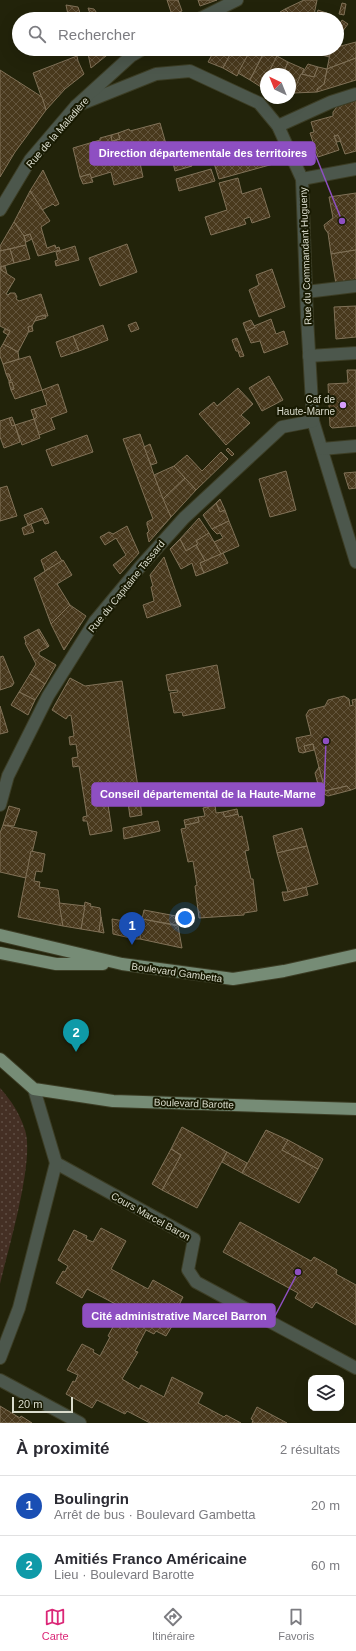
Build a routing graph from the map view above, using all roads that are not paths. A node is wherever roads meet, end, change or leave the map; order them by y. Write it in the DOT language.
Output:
graph roads {
  1 [pos="237,0"];
  2 [pos="213,12"];
  3 [pos="131,56"];
  4 [pos="356,94"];
  5 [pos="76,106"];
  6 [pos="278,126"];
  7 [pos="356,169"];
  8 [pos="302,179"];
  9 [pos="0,210"];
  10 [pos="356,286"];
  11 [pos="306,292"];
  12 [pos="356,353"];
  13 [pos="309,356"];
  14 [pos="314,421"];
  15 [pos="356,446"];
  16 [pos="322,449"];
  17 [pos="354,548"];
  18 [pos="356,562"];
  19 [pos="0,805"];
  20 [pos="0,934"];
  21 [pos="0,953"];
  22 [pos="356,955"];
  23 [pos="122,964"];
  24 [pos="0,1059"];
  25 [pos="34,1089"];
  26 [pos="356,1109"];
  27 [pos="56,1163"];
  28 [pos="0,1358"];
  29 [pos="356,1368"];
  30 [pos="0,1380"];
  31 [pos="80,1423"];
  1 -- 2 [label="street"];
  3 -- 5 [label="street, Rue de la Maladière"];
  4 -- 6 [label="street"];
  5 -- 6 [label="street, Rue du Commandant Hugueny"];
  5 -- 9 [label="street, Rue de la Maladière"];
  6 -- 8 [label="street, Rue du Commandant Hugueny"];
  7 -- 8 [label="street"];
  8 -- 11 [label="street, Rue du Commandant Hugueny"];
  10 -- 11 [label="street"];
  11 -- 13 [label="street, Rue du Commandant Hugueny"];
  12 -- 13 [label="street"];
  13 -- 14 [label="street, Rue du Commandant Hugueny"];
  14 -- 16 [label="street, Rue du Commandant Hugueny"];
  14 -- 19 [label="street, Rue du Capitaine Tassard"];
  15 -- 16 [label="street"];
  16 -- 17 [label="street, Rue du Commandant Hugueny"];
  17 -- 18 [label="street, Rue du Commandant Hugueny"];
  20 -- 23 [label="main road, Boulevard Gambetta"];
  21 -- 23 [label="main road"];
  22 -- 23 [label="main road, Boulevard Gambetta"];
  24 -- 25 [label="main road"];
  25 -- 26 [label="main road, Boulevard Barotte"];
  25 -- 27 [label="street"];
  27 -- 28 [label="street"];
  27 -- 29 [label="street, Cours Marcel Baron"];
  30 -- 31 [label="street"];
}
